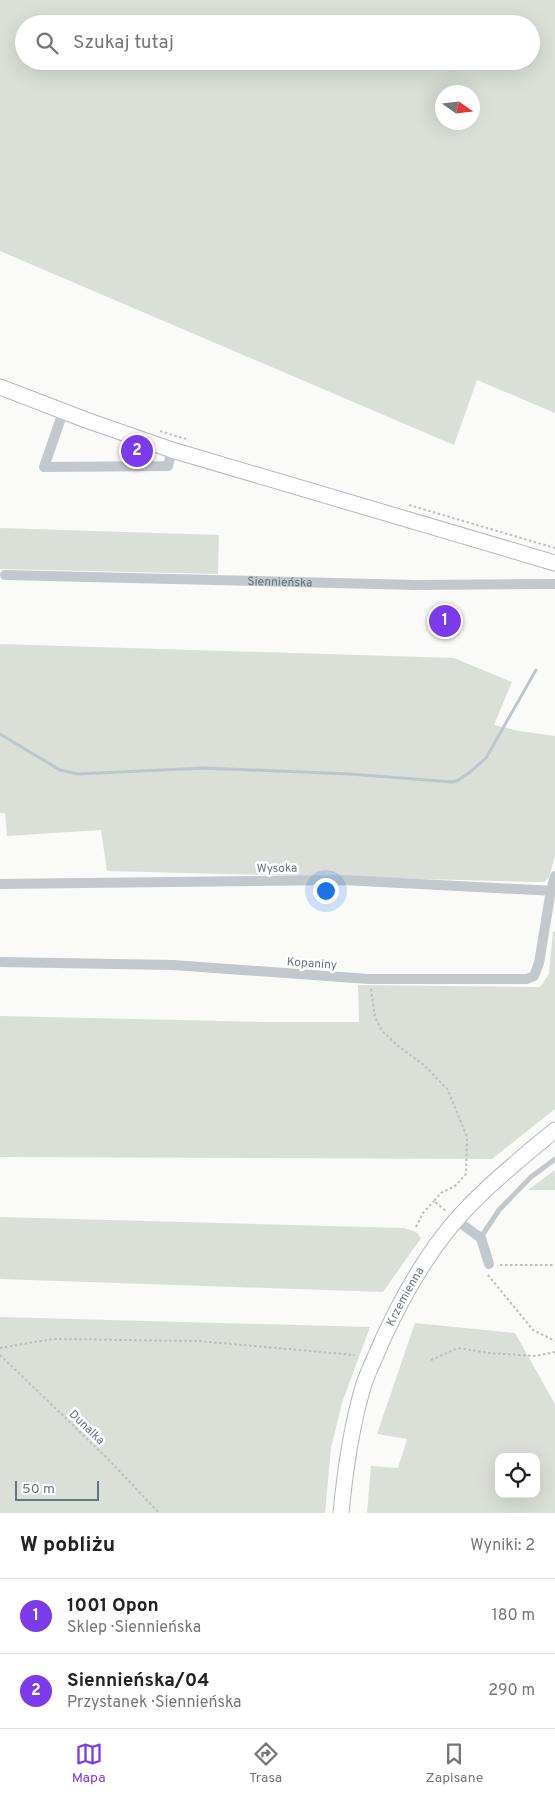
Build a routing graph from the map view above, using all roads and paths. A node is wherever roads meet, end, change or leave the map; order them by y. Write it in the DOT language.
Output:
graph roads {
  1 [pos="0,387"];
  2 [pos="63,412"];
  3 [pos="154,429"];
  4 [pos="190,441"];
  5 [pos="172,450"];
  6 [pos="409,505"];
  7 [pos="555,548"];
  8 [pos="555,563"];
  9 [pos="5,575"];
  10 [pos="555,584"];
  11 [pos="555,876"];
  12 [pos="0,884"];
  13 [pos="553,890"];
  14 [pos="0,962"];
  15 [pos="369,979"];
  16 [pos="555,1130"];
  17 [pos="555,1159"];
  18 [pos="434,1201"];
  19 [pos="456,1220"];
  20 [pos="416,1227"];
  21 [pos="481,1238"];
  22 [pos="489,1264"];
  23 [pos="555,1265"];
  24 [pos="555,1341"];
  25 [pos="0,1348"];
  26 [pos="555,1352"];
  27 [pos="355,1354"];
  28 [pos="0,1355"];
  29 [pos="431,1360"];
  30 [pos="159,1513"];
  31 [pos="341,1513"];
  1 -- 2 [label="main road"];
  2 -- 5 [label="main road"];
  2 -- 5 [label="street"];
  3 -- 4 [label="path"];
  5 -- 8 [label="main road"];
  6 -- 7 [label="path"];
  9 -- 10 [label="street, Siennieńska"];
  11 -- 13 [label="street"];
  12 -- 13 [label="street, Wysoka"];
  13 -- 15 [label="street, Kopaniny"];
  14 -- 15 [label="street, Kopaniny"];
  15 -- 18 [label="path"];
  16 -- 19 [label="main road, Krzemienna"];
  17 -- 21 [label="lane"];
  18 -- 19 [label="path"];
  18 -- 20 [label="path"];
  19 -- 21 [label="street"];
  19 -- 31 [label="main road, Krzemienna"];
  21 -- 22 [label="street"];
  22 -- 23 [label="path"];
  22 -- 24 [label="path"];
  25 -- 27 [label="path"];
  26 -- 29 [label="path"];
  28 -- 30 [label="path, Dunalka"];
}
